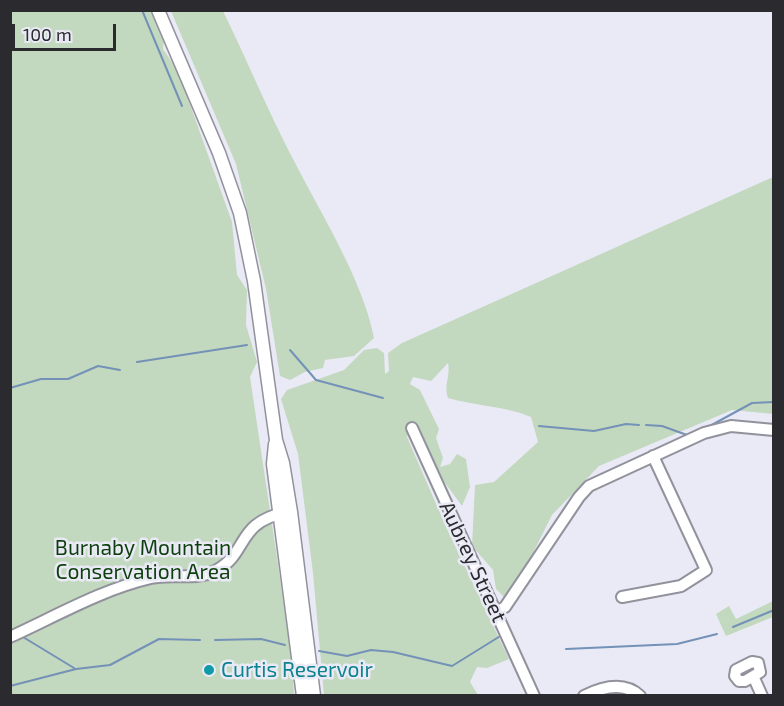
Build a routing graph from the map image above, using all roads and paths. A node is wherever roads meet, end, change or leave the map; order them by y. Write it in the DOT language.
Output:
graph roads {
  1 [pos="158,10"];
  2 [pos="412,428"];
  3 [pos="774,430"];
  4 [pos="653,456"];
  5 [pos="285,513"];
  6 [pos="622,597"];
  7 [pos="496,612"];
  8 [pos="10,637"];
  9 [pos="754,678"];
  10 [pos="303,696"];
  11 [pos="314,696"];
  12 [pos="534,696"];
  13 [pos="584,696"];
  14 [pos="640,696"];
  15 [pos="762,696"];
  1 -- 5 [label="main road"];
  2 -- 7 [label="street, Aubrey Street"];
  3 -- 4 [label="street"];
  4 -- 6 [label="street"];
  4 -- 7 [label="street"];
  5 -- 8 [label="street"];
  5 -- 10 [label="main road"];
  5 -- 11 [label="main road"];
  7 -- 12 [label="street, Aubrey Street"];
  9 -- 15 [label="street"];
  13 -- 14 [label="street"];
}
